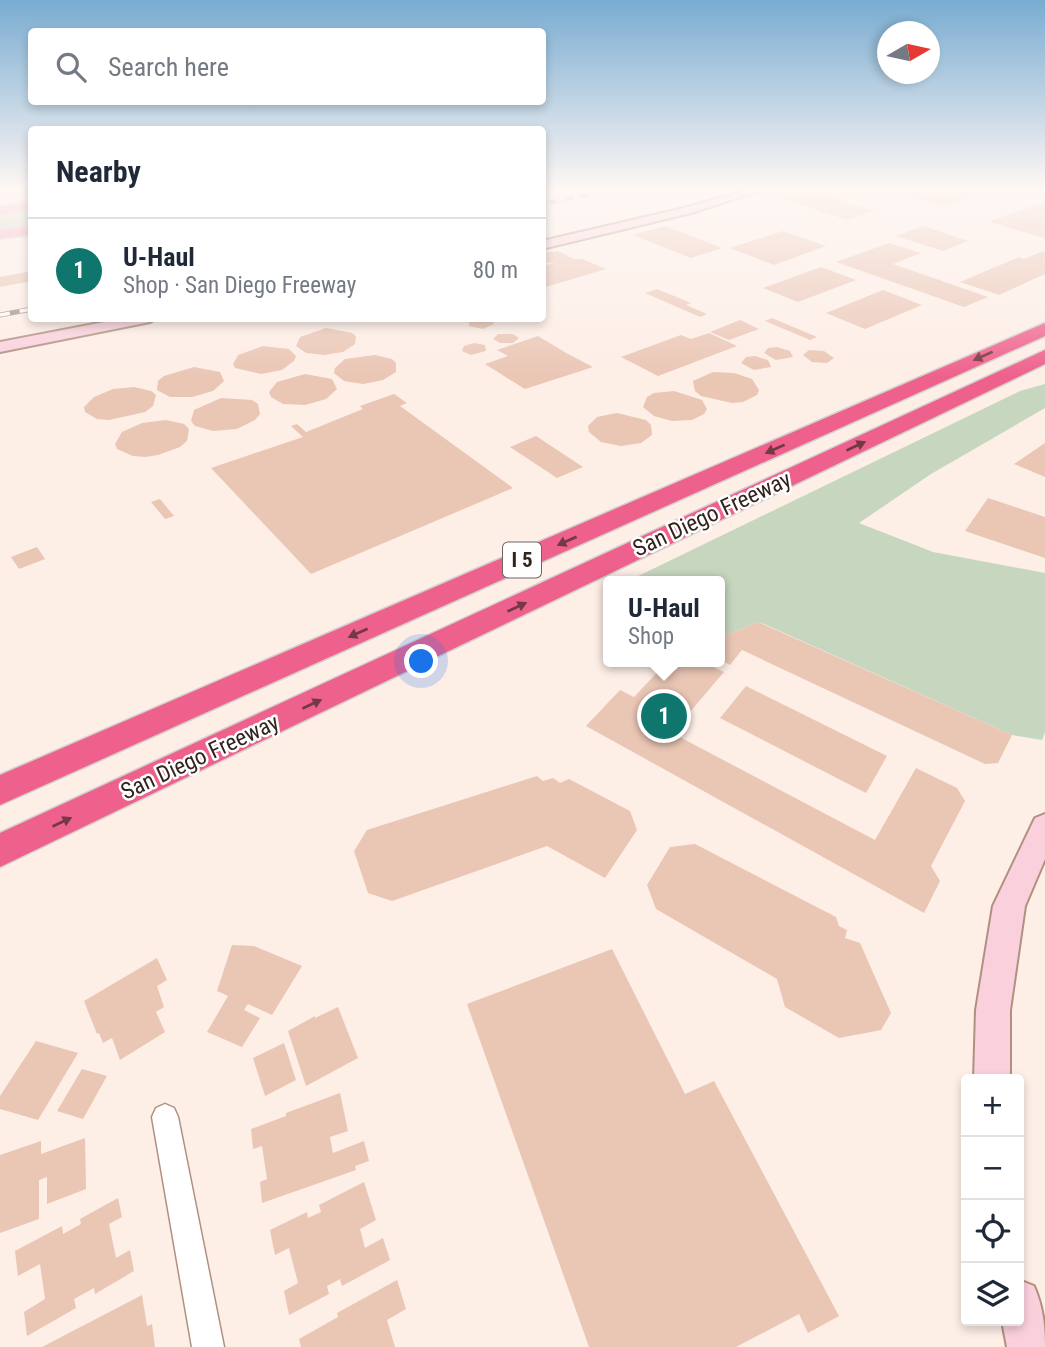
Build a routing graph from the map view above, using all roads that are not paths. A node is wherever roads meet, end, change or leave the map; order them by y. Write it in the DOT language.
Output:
graph roads {
  1 [pos="129,322"];
  2 [pos="1045,329"];
  3 [pos="0,347"];
  4 [pos="1045,356"];
  5 [pos="1045,371"];
  6 [pos="998,378"];
  7 [pos="0,791"];
  8 [pos="1045,826"];
  9 [pos="0,851"];
  10 [pos="992,1074"];
  11 [pos="165,1117"];
  12 [pos="1024,1324"];
  13 [pos="208,1347"];
  14 [pos="1029,1347"];
  1 -- 3 [label="street"];
  2 -- 7 [label="highway, San Diego Freeway / I 5, one-way"];
  4 -- 6 [label="highway, San Diego Freeway / I 5"];
  5 -- 6 [label="highway"];
  9 -- 6 [label="highway, San Diego Freeway / I 5, one-way"];
  8 -- 10 [label="street"];
  11 -- 13 [label="street"];
  12 -- 14 [label="street"];
}
